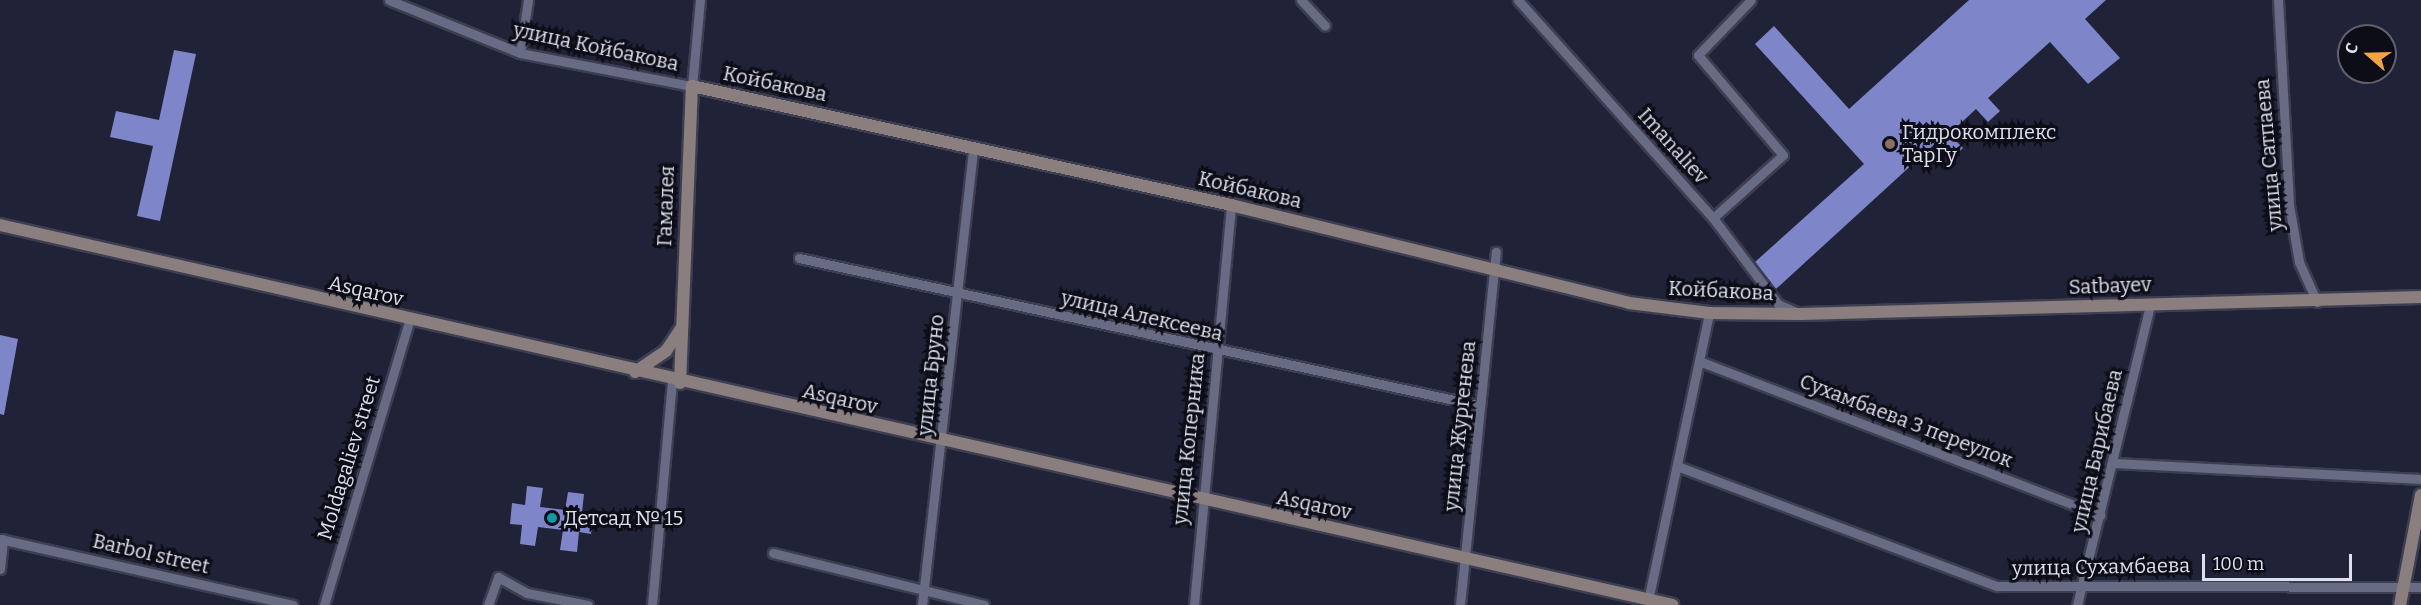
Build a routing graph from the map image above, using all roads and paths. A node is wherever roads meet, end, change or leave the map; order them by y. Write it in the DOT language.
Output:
graph roads {
  1 [pos="528,0"];
  2 [pos="700,0"];
  3 [pos="1301,0"];
  4 [pos="1518,0"];
  5 [pos="1751,0"];
  6 [pos="2278,0"];
  7 [pos="391,1"];
  8 [pos="1325,27"];
  9 [pos="520,53"];
  10 [pos="692,86"];
  11 [pos="973,148"];
  12 [pos="1231,205"];
  13 [pos="1713,218"];
  14 [pos="0,225"];
  15 [pos="1496,252"];
  16 [pos="799,258"];
  17 [pos="1496,271"];
  18 [pos="958,294"];
  19 [pos="2421,297"];
  20 [pos="2317,302"];
  21 [pos="2150,305"];
  22 [pos="1709,313"];
  23 [pos="1800,314"];
  24 [pos="409,322"];
  25 [pos="682,327"];
  26 [pos="1215,351"];
  27 [pos="1699,361"];
  28 [pos="635,372"];
  29 [pos="676,382"];
  30 [pos="1478,405"];
  31 [pos="942,443"];
  32 [pos="2114,463"];
  33 [pos="1677,466"];
  34 [pos="2421,478"];
  35 [pos="2421,495"];
  36 [pos="1200,501"];
  37 [pos="2101,515"];
  38 [pos="2,539"];
  39 [pos="772,553"];
  40 [pos="1465,557"];
  41 [pos="0,569"];
  42 [pos="2083,585"];
  43 [pos="2403,587"];
  44 [pos="2421,587"];
  45 [pos="923,591"];
  46 [pos="1649,596"];
  47 [pos="293,605"];
  48 [pos="324,605"];
  49 [pos="488,605"];
  50 [pos="588,605"];
  51 [pos="652,605"];
  52 [pos="922,605"];
  53 [pos="984,605"];
  54 [pos="1194,605"];
  55 [pos="1460,605"];
  56 [pos="1672,605"];
  57 [pos="2077,605"];
  58 [pos="2400,605"];
  1 -- 9 [label="street"];
  2 -- 10 [label="street"];
  3 -- 8 [label="street"];
  4 -- 13 [label="street, Imanaliev"];
  5 -- 13 [label="street"];
  6 -- 20 [label="street, улица Сатпаева"];
  7 -- 9 [label="street, улица Койбакова"];
  9 -- 10 [label="street, улица Койбакова"];
  10 -- 11 [label="street, Койбакова"];
  10 -- 25 [label="street, Гамалея"];
  11 -- 12 [label="street, Койбакова"];
  11 -- 18 [label="street, улица Бруно"];
  12 -- 17 [label="street, Койбакова"];
  12 -- 26 [label="street, улица Коперника"];
  13 -- 23 [label="street, Imanaliev"];
  14 -- 24 [label="street, Asqarov"];
  15 -- 17 [label="street, улица Жургенева"];
  16 -- 18 [label="street, улица Алексеева"];
  17 -- 22 [label="street, Койбакова"];
  17 -- 30 [label="street, улица Жургенева"];
  18 -- 26 [label="street, улица Алексеева"];
  18 -- 31 [label="street, улица Бруно"];
  19 -- 20 [label="street, Satbayev"];
  20 -- 21 [label="street, Satbayev"];
  21 -- 23 [label="street, Satbayev"];
  21 -- 32 [label="street, улица Барибаева"];
  22 -- 23 [label="street, Койбакова"];
  22 -- 27 [label="street"];
  24 -- 28 [label="street, Asqarov"];
  24 -- 48 [label="street, Moldagaliev street"];
  25 -- 28 [label="street"];
  25 -- 29 [label="street, Гамалея"];
  26 -- 30 [label="street, улица Алексеева"];
  26 -- 36 [label="street, улица Коперника"];
  27 -- 33 [label="street"];
  27 -- 37 [label="street, Сухамбаева 3 переулок"];
  28 -- 29 [label="street, Asqarov"];
  29 -- 31 [label="street, Asqarov"];
  29 -- 51 [label="street"];
  30 -- 40 [label="street, улица Жургенева"];
  31 -- 36 [label="street, Asqarov"];
  31 -- 45 [label="street, улица Бруно"];
  32 -- 34 [label="street"];
  32 -- 37 [label="street, улица Барибаева"];
  33 -- 42 [label="street, улица Сухамбаева"];
  33 -- 46 [label="street"];
  35 -- 43 [label="street"];
  36 -- 40 [label="street, Asqarov"];
  36 -- 54 [label="street, улица Коперника"];
  37 -- 42 [label="street, улица Барибаева"];
  38 -- 41 [label="street"];
  38 -- 47 [label="street, Barbol street"];
  39 -- 45 [label="street"];
  40 -- 46 [label="street, Asqarov"];
  40 -- 55 [label="street, улица Жургенева"];
  42 -- 43 [label="street, улица Сухамбаева"];
  42 -- 57 [label="street, улица Барибаева"];
  43 -- 44 [label="street, улица Сухамбаева"];
  43 -- 58 [label="street"];
  45 -- 52 [label="street, улица Бруно"];
  45 -- 53 [label="street"];
  46 -- 56 [label="street, Asqarov"];
  49 -- 50 [label="street"];
}
